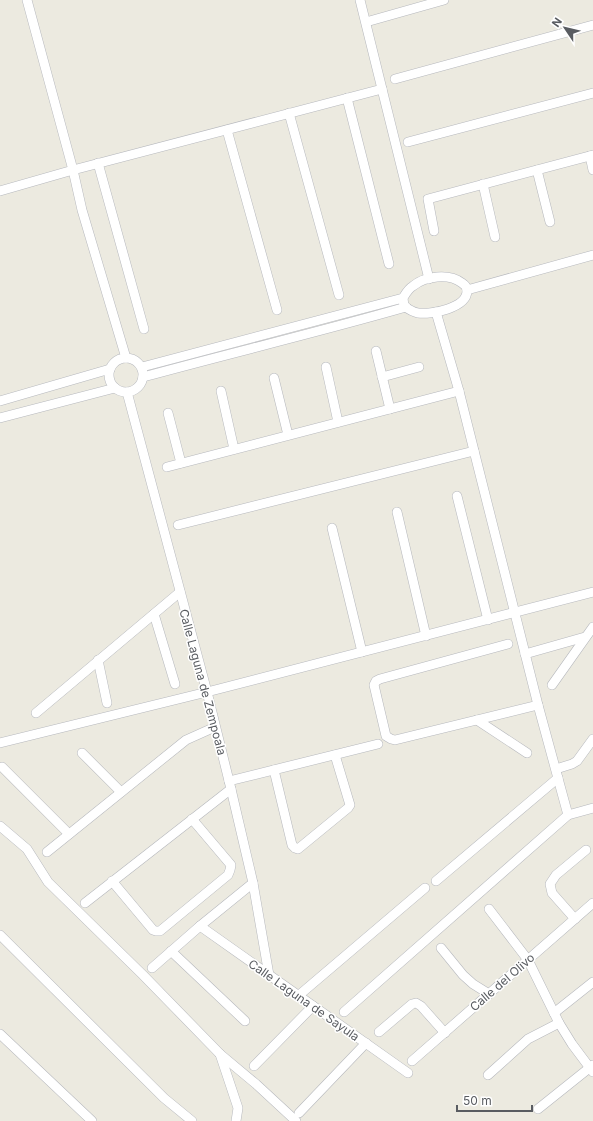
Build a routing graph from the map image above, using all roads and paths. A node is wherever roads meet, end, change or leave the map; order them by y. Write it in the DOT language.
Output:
graph roads {
  1 [pos="27,0"];
  2 [pos="360,0"];
  3 [pos="444,0"];
  4 [pos="366,22"];
  5 [pos="593,25"];
  6 [pos="395,79"];
  7 [pos="382,89"];
  8 [pos="593,93"];
  9 [pos="347,98"];
  10 [pos="289,113"];
  11 [pos="227,130"];
  12 [pos="408,142"];
  13 [pos="591,155"];
  14 [pos="98,163"];
  15 [pos="73,170"];
  16 [pos="537,170"];
  17 [pos="593,170"];
  18 [pos="483,184"];
  19 [pos="0,191"];
  20 [pos="550,222"];
  21 [pos="434,231"];
  22 [pos="495,237"];
  23 [pos="593,256"];
  24 [pos="389,264"];
  25 [pos="429,279"];
  26 [pos="467,290"];
  27 [pos="339,295"];
  28 [pos="403,298"];
  29 [pos="406,307"];
  30 [pos="277,310"];
  31 [pos="436,312"];
  32 [pos="144,328"];
  33 [pos="376,351"];
  34 [pos="126,358"];
  35 [pos="142,367"];
  36 [pos="326,367"];
  37 [pos="419,367"];
  38 [pos="110,369"];
  39 [pos="143,377"];
  40 [pos="382,377"];
  41 [pos="274,378"];
  42 [pos="115,388"];
  43 [pos="220,391"];
  44 [pos="459,391"];
  45 [pos="128,392"];
  46 [pos="0,401"];
  47 [pos="390,409"];
  48 [pos="168,413"];
  49 [pos="0,418"];
  50 [pos="338,422"];
  51 [pos="288,436"];
  52 [pos="234,449"];
  53 [pos="474,451"];
  54 [pos="181,463"];
  55 [pos="167,467"];
  56 [pos="457,496"];
  57 [pos="397,512"];
  58 [pos="178,525"];
  59 [pos="332,528"];
  60 [pos="180,592"];
  61 [pos="593,592"];
  62 [pos="515,613"];
  63 [pos="154,614"];
  64 [pos="488,620"];
  65 [pos="593,627"];
  66 [pos="426,636"];
  67 [pos="585,638"];
  68 [pos="508,644"];
  69 [pos="362,652"];
  70 [pos="525,654"];
  71 [pos="98,660"];
  72 [pos="174,684"];
  73 [pos="552,685"];
  74 [pos="207,692"];
  75 [pos="108,703"];
  76 [pos="538,705"];
  77 [pos="36,713"];
  78 [pos="477,720"];
  79 [pos="215,727"];
  80 [pos="593,739"];
  81 [pos="0,744"];
  82 [pos="378,744"];
  83 [pos="82,753"];
  84 [pos="527,753"];
  85 [pos="335,755"];
  86 [pos="2,767"];
  87 [pos="274,770"];
  88 [pos="557,774"];
  89 [pos="230,785"];
  90 [pos="121,792"];
  91 [pos="593,808"];
  92 [pos="568,815"];
  93 [pos="192,820"];
  94 [pos="0,826"];
  95 [pos="69,834"];
  96 [pos="586,850"];
  97 [pos="47,852"];
  98 [pos="112,881"];
  99 [pos="436,881"];
  100 [pos="253,883"];
  101 [pos="426,888"];
  102 [pos="85,903"];
  103 [pos="593,903"];
  104 [pos="489,909"];
  105 [pos="575,919"];
  106 [pos="200,926"];
  107 [pos="0,935"];
  108 [pos="441,948"];
  109 [pos="172,951"];
  110 [pos="528,960"];
  111 [pos="152,968"];
  112 [pos="269,975"];
  113 [pos="593,982"];
  114 [pos="489,994"];
  115 [pos="298,996"];
  116 [pos="313,1006"];
  117 [pos="344,1012"];
  118 [pos="554,1013"];
  119 [pos="245,1021"];
  120 [pos="559,1023"];
  121 [pos="379,1032"];
  122 [pos="445,1033"];
  123 [pos="0,1034"];
  124 [pos="366,1043"];
  125 [pos="220,1054"];
  126 [pos="412,1061"];
  127 [pos="254,1066"];
  128 [pos="592,1068"];
  129 [pos="408,1073"];
  130 [pos="488,1075"];
  131 [pos="538,1109"];
  132 [pos="297,1117"];
  133 [pos="92,1121"];
  134 [pos="192,1121"];
  135 [pos="236,1121"];
  1 -- 15 [label="street"];
  2 -- 4 [label="street"];
  3 -- 4 [label="street"];
  4 -- 7 [label="street"];
  5 -- 6 [label="street"];
  7 -- 9 [label="street"];
  7 -- 25 [label="street"];
  8 -- 12 [label="street"];
  9 -- 10 [label="street"];
  9 -- 24 [label="street"];
  10 -- 11 [label="street"];
  10 -- 27 [label="street"];
  11 -- 14 [label="street"];
  11 -- 30 [label="street"];
  13 -- 16 [label="street"];
  13 -- 17 [label="street"];
  14 -- 15 [label="street"];
  14 -- 32 [label="street"];
  15 -- 19 [label="street"];
  15 -- 34 [label="street"];
  16 -- 18 [label="street"];
  16 -- 20 [label="street"];
  18 -- 21 [label="street"];
  18 -- 22 [label="street"];
  23 -- 26 [label="street"];
  25 -- 26 [label="street"];
  25 -- 28 [label="street"];
  26 -- 31 [label="street"];
  28 -- 29 [label="street"];
  28 -- 35 [label="street"];
  29 -- 31 [label="street"];
  29 -- 39 [label="street"];
  31 -- 44 [label="street"];
  33 -- 40 [label="street"];
  34 -- 35 [label="street"];
  34 -- 38 [label="street"];
  35 -- 39 [label="street"];
  36 -- 50 [label="street"];
  37 -- 40 [label="street"];
  38 -- 42 [label="street"];
  38 -- 46 [label="street"];
  39 -- 45 [label="street"];
  40 -- 47 [label="street"];
  41 -- 51 [label="street"];
  42 -- 45 [label="street"];
  42 -- 49 [label="street"];
  43 -- 52 [label="street"];
  44 -- 47 [label="street"];
  44 -- 53 [label="street"];
  45 -- 60 [label="street, Calle Laguna de Zempoala"];
  47 -- 50 [label="street"];
  48 -- 54 [label="street"];
  50 -- 51 [label="street"];
  51 -- 52 [label="street"];
  52 -- 54 [label="street"];
  53 -- 58 [label="street"];
  53 -- 62 [label="street"];
  54 -- 55 [label="street"];
  56 -- 64 [label="street"];
  57 -- 66 [label="street"];
  59 -- 69 [label="street"];
  60 -- 63 [label="street"];
  60 -- 74 [label="street, Calle Laguna de Zempoala"];
  61 -- 62 [label="street"];
  62 -- 64 [label="street"];
  62 -- 70 [label="street"];
  63 -- 71 [label="street"];
  63 -- 72 [label="street"];
  64 -- 66 [label="street"];
  65 -- 67 [label="street"];
  66 -- 69 [label="street"];
  67 -- 70 [label="street"];
  67 -- 73 [label="street"];
  68 -- 78 [label="street"];
  69 -- 74 [label="street"];
  70 -- 76 [label="street"];
  71 -- 75 [label="street"];
  71 -- 77 [label="street"];
  74 -- 79 [label="street, Calle Laguna de Zempoala"];
  74 -- 81 [label="street"];
  76 -- 78 [label="street"];
  76 -- 88 [label="street"];
  78 -- 84 [label="street"];
  79 -- 89 [label="street, Calle Laguna de Zempoala"];
  79 -- 90 [label="street"];
  80 -- 88 [label="street"];
  82 -- 85 [label="street"];
  83 -- 90 [label="street"];
  85 -- 87 [label="street"];
  85 -- 87 [label="street"];
  86 -- 95 [label="street"];
  87 -- 89 [label="street"];
  88 -- 92 [label="street"];
  88 -- 99 [label="street"];
  89 -- 93 [label="street"];
  89 -- 100 [label="street, Calle Laguna de Zempoala"];
  90 -- 95 [label="street"];
  91 -- 92 [label="street"];
  92 -- 117 [label="street"];
  93 -- 98 [label="street"];
  93 -- 98 [label="street"];
  94 -- 125 [label="street"];
  95 -- 97 [label="street"];
  96 -- 105 [label="street"];
  98 -- 102 [label="street"];
  100 -- 106 [label="street"];
  100 -- 112 [label="street, Calle Laguna de Zempoala"];
  101 -- 115 [label="street"];
  103 -- 105 [label="street, Calle del Olivo"];
  104 -- 110 [label="street"];
  105 -- 110 [label="street, Calle del Olivo"];
  106 -- 109 [label="street"];
  106 -- 112 [label="street, Calle Laguna de Sayula"];
  107 -- 134 [label="street"];
  108 -- 114 [label="street"];
  109 -- 111 [label="street"];
  109 -- 119 [label="street"];
  110 -- 114 [label="street, Calle del Olivo"];
  110 -- 118 [label="street"];
  112 -- 115 [label="street, Calle Laguna de Sayula"];
  113 -- 118 [label="street"];
  114 -- 122 [label="street, Calle del Olivo"];
  115 -- 116 [label="street, Calle Laguna de Sayula"];
  116 -- 124 [label="street, Calle Laguna de Sayula"];
  116 -- 127 [label="street"];
  118 -- 120 [label="street"];
  120 -- 128 [label="street"];
  120 -- 130 [label="street"];
  121 -- 122 [label="street"];
  122 -- 126 [label="street, Calle del Olivo"];
  123 -- 133 [label="street"];
  124 -- 129 [label="street, Calle Laguna de Sayula"];
  124 -- 132 [label="street"];
  125 -- 132 [label="street"];
  125 -- 135 [label="street"];
  128 -- 131 [label="street"];
}
